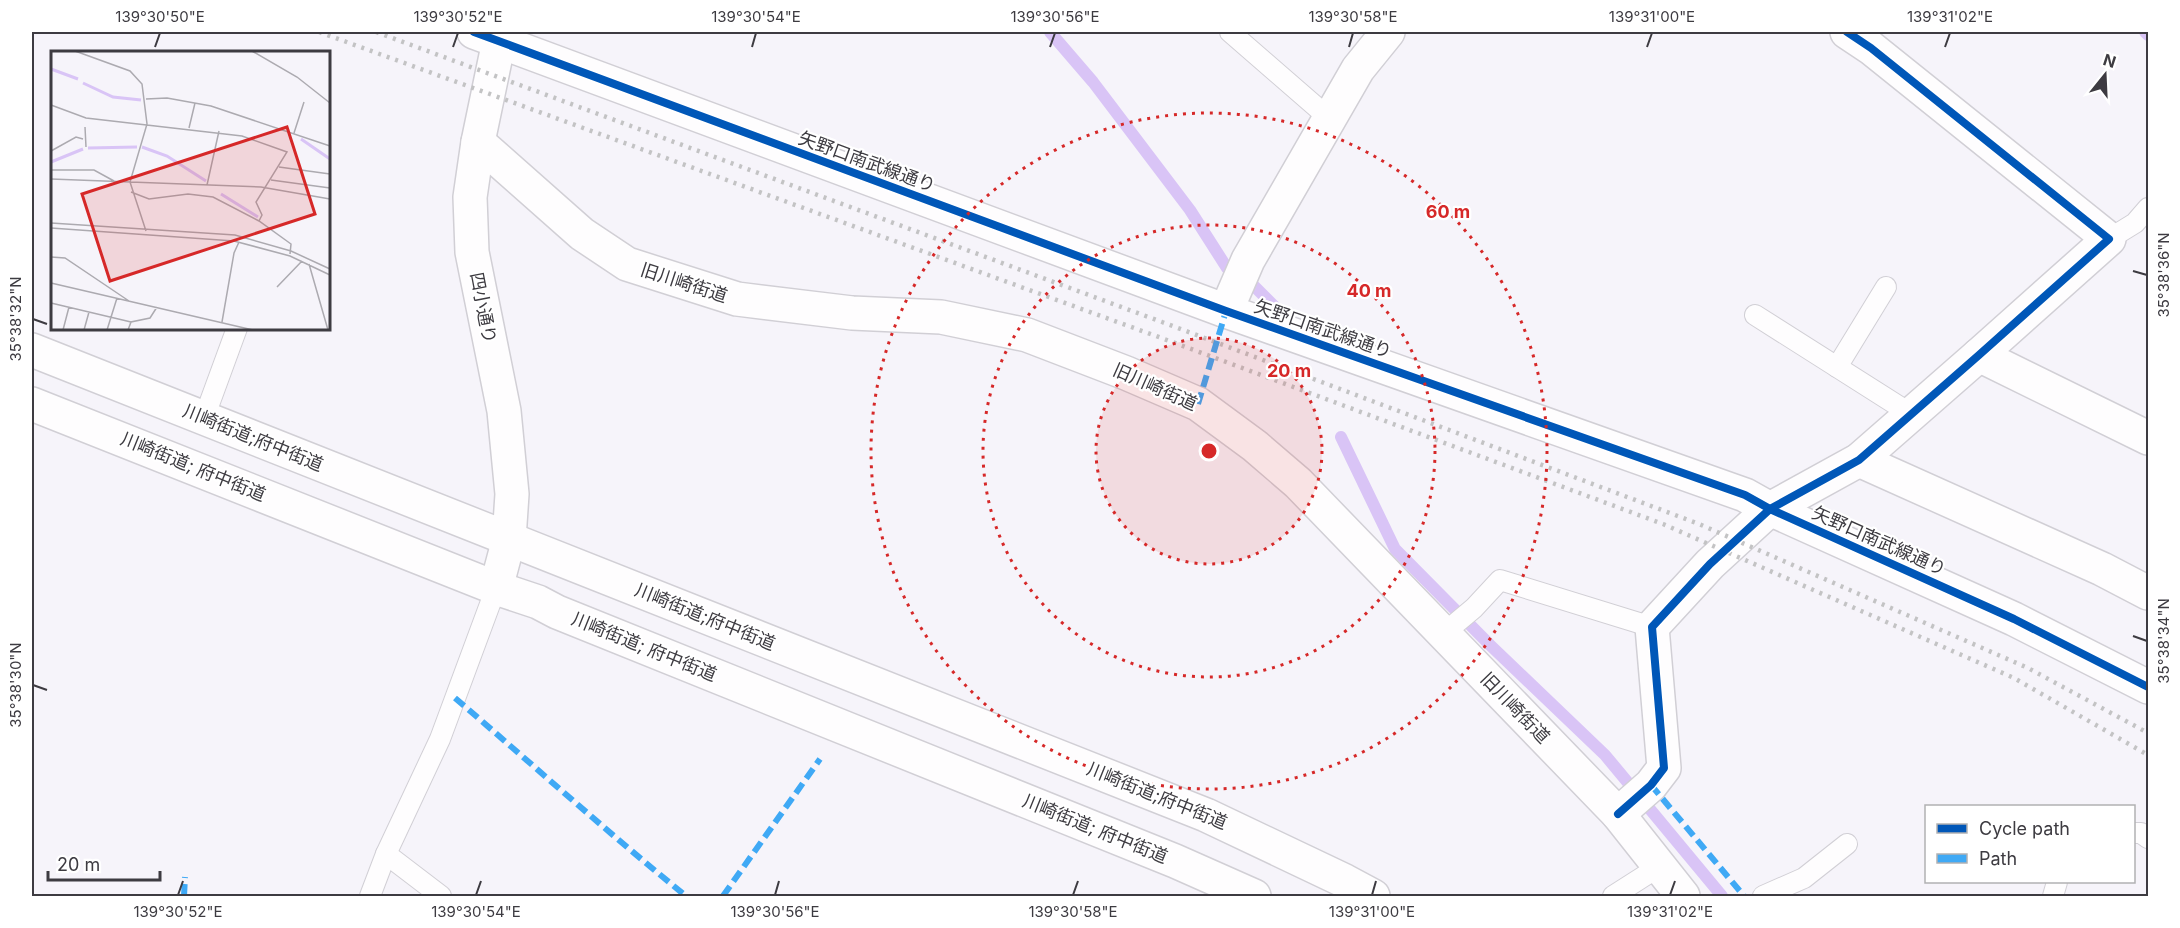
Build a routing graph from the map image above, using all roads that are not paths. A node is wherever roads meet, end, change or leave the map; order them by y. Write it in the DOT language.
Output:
graph roads {
  1 [pos="1230,32"];
  2 [pos="1388,32"];
  3 [pos="1848,32"];
  4 [pos="493,35"];
  5 [pos="1329,118"];
  6 [pos="478,142"];
  7 [pos="2148,208"];
  8 [pos="2109,239"];
  9 [pos="1236,286"];
  10 [pos="1886,287"];
  11 [pos="1755,315"];
  12 [pos="236,330"];
  13 [pos="32,350"];
  14 [pos="1979,355"];
  15 [pos="1837,368"];
  16 [pos="32,404"];
  17 [pos="1911,414"];
  18 [pos="204,418"];
  19 [pos="2148,438"];
  20 [pos="1859,460"];
  21 [pos="1770,509"];
  22 [pos="509,539"];
  23 [pos="496,588"];
  24 [pos="2148,593"];
  25 [pos="1652,627"];
  26 [pos="1443,634"];
  27 [pos="2148,687"];
  28 [pos="1618,814"];
  29 [pos="1847,844"];
  30 [pos="386,854"];
  31 [pos="1660,866"];
  32 [pos="370,897"];
  33 [pos="441,897"];
  34 [pos="1254,897"];
  35 [pos="1373,897"];
  36 [pos="1613,897"];
  37 [pos="1683,897"];
  38 [pos="1763,897"];
  1 -- 5 [label="lane"];
  2 -- 5 [label="street"];
  3 -- 8 [label="street"];
  4 -- 6 [label="street, 四小通り"];
  4 -- 9 [label="street, 矢野口南武線通り"];
  5 -- 9 [label="street"];
  6 -- 22 [label="street, 四小通り"];
  6 -- 26 [label="street, 旧川崎街道"];
  7 -- 8 [label="lane"];
  8 -- 14 [label="street"];
  9 -- 21 [label="street, 矢野口南武線通り"];
  10 -- 15 [label="lane"];
  11 -- 15 [label="lane"];
  12 -- 18 [label="lane"];
  13 -- 18 [label="street, 川崎街道;府中街道"];
  14 -- 17 [label="street"];
  14 -- 19 [label="street"];
  15 -- 17 [label="lane"];
  16 -- 23 [label="street, 川崎街道; 府中街道"];
  17 -- 20 [label="street"];
  18 -- 22 [label="street, 川崎街道;府中街道"];
  20 -- 21 [label="street"];
  20 -- 24 [label="street"];
  21 -- 25 [label="street"];
  21 -- 27 [label="street, 矢野口南武線通り"];
  22 -- 23 [label="street, 四小通り"];
  22 -- 35 [label="street, 川崎街道;府中街道"];
  23 -- 30 [label="lane"];
  23 -- 34 [label="street, 川崎街道; 府中街道"];
  25 -- 26 [label="lane"];
  25 -- 28 [label="street"];
  26 -- 28 [label="street, 旧川崎街道"];
  28 -- 31 [label="street, 旧川崎街道"];
  29 -- 38 [label="lane"];
  30 -- 32 [label="lane"];
  30 -- 33 [label="lane"];
  31 -- 36 [label="lane"];
  31 -- 37 [label="street, 旧川崎街道"];
}
